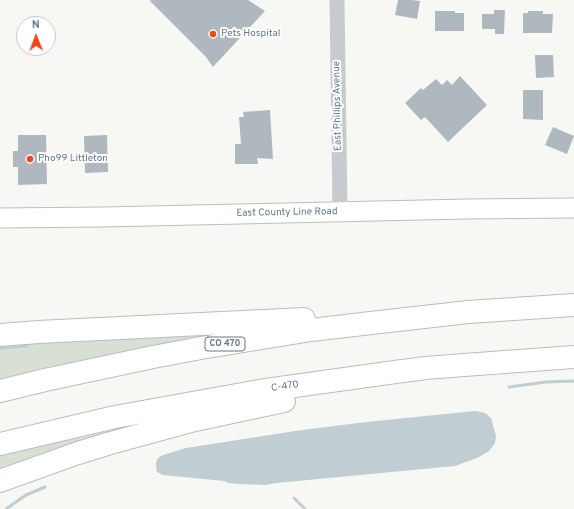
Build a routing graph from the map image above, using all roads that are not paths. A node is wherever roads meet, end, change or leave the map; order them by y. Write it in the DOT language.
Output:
graph roads {
  1 [pos="337,0"];
  2 [pos="574,208"];
  3 [pos="340,212"];
  4 [pos="0,218"];
  5 [pos="574,305"];
  6 [pos="452,314"];
  7 [pos="0,335"];
  8 [pos="574,357"];
  9 [pos="534,360"];
  10 [pos="0,391"];
  11 [pos="0,444"];
  12 [pos="0,481"];
  1 -- 3 [label="street, East Phillips Avenue"];
  2 -- 3 [label="main road, East County Line Road"];
  3 -- 4 [label="main road, East County Line Road"];
  5 -- 6 [label="highway, CO 470"];
  6 -- 7 [label="highway"];
  6 -- 10 [label="highway, CO 470"];
  8 -- 9 [label="highway, C-470"];
  9 -- 11 [label="highway, C-470"];
  9 -- 12 [label="highway"];
}
